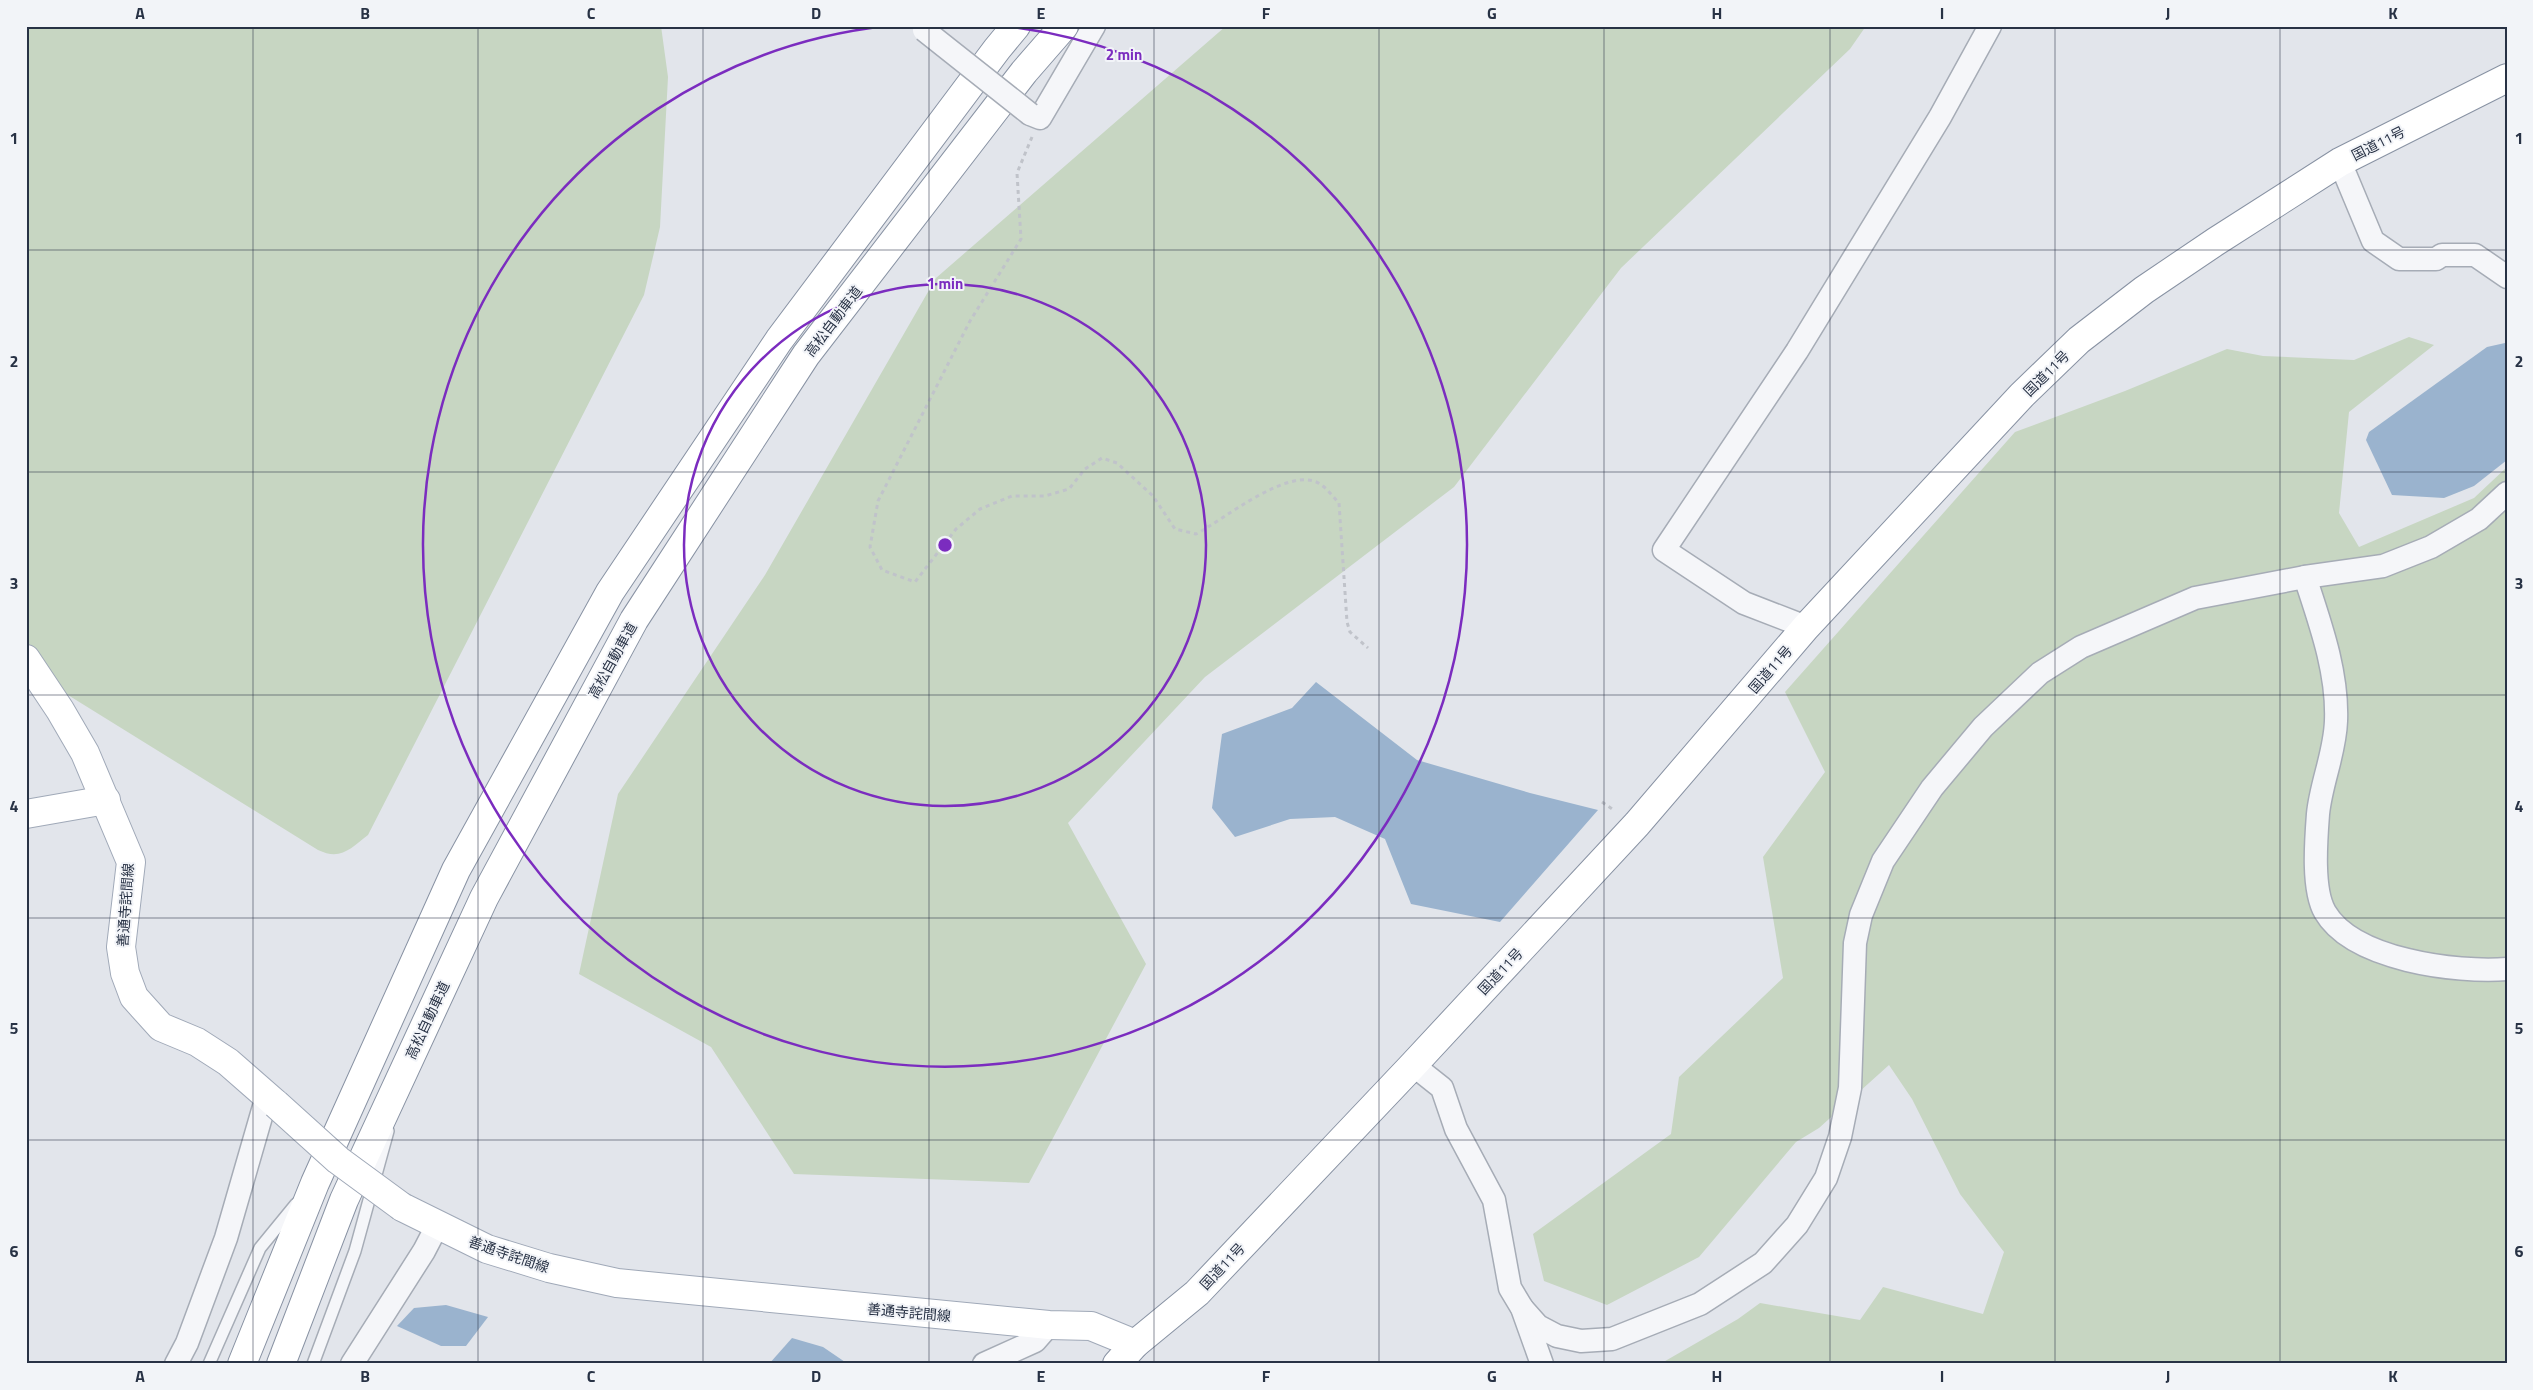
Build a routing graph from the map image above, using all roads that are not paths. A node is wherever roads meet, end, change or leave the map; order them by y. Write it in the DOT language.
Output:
graph roads {
  1 [pos="1016,26"];
  2 [pos="1064,26"];
  3 [pos="1094,26"];
  4 [pos="1990,26"];
  5 [pos="923,28"];
  6 [pos="2507,78"];
  7 [pos="2340,162"];
  8 [pos="2507,277"];
  9 [pos="2507,493"];
  10 [pos="2304,577"];
  11 [pos="1806,627"];
  12 [pos="26,659"];
  13 [pos="106,800"];
  14 [pos="26,814"];
  15 [pos="2507,969"];
  16 [pos="408,1062"];
  17 [pos="1413,1065"];
  18 [pos="271,1100"];
  19 [pos="315,1183"];
  20 [pos="437,1226"];
  21 [pos="1522,1308"];
  22 [pos="1049,1325"];
  23 [pos="1126,1354"];
  24 [pos="176,1364"];
  25 [pos="209,1364"];
  26 [pos="242,1364"];
  27 [pos="281,1364"];
  28 [pos="313,1364"];
  29 [pos="352,1364"];
  30 [pos="984,1364"];
  31 [pos="1542,1364"];
  1 -- 19 [label="main road"];
  2 -- 16 [label="main road, 高松自動車道"];
  3 -- 5 [label="street, bridge"];
  4 -- 11 [label="street"];
  6 -- 7 [label="main road, 国道11号"];
  7 -- 8 [label="street"];
  7 -- 11 [label="main road, 国道11号"];
  9 -- 10 [label="street"];
  10 -- 15 [label="street"];
  10 -- 21 [label="street"];
  11 -- 17 [label="main road, 国道11号"];
  12 -- 13 [label="main road, 善通寺詫間線"];
  13 -- 14 [label="main road"];
  13 -- 18 [label="main road, 善通寺詫間線"];
  16 -- 27 [label="main road, 高松自動車道"];
  16 -- 28 [label="lane"];
  17 -- 21 [label="street"];
  17 -- 23 [label="main road, 国道11号"];
  18 -- 20 [label="main road, 善通寺詫間線, bridge"];
  18 -- 24 [label="street"];
  19 -- 25 [label="lane"];
  19 -- 26 [label="main road"];
  20 -- 22 [label="main road, 善通寺詫間線"];
  20 -- 29 [label="street"];
  21 -- 31 [label="street"];
  22 -- 23 [label="main road, 善通寺詫間線"];
  22 -- 30 [label="street"];
}
